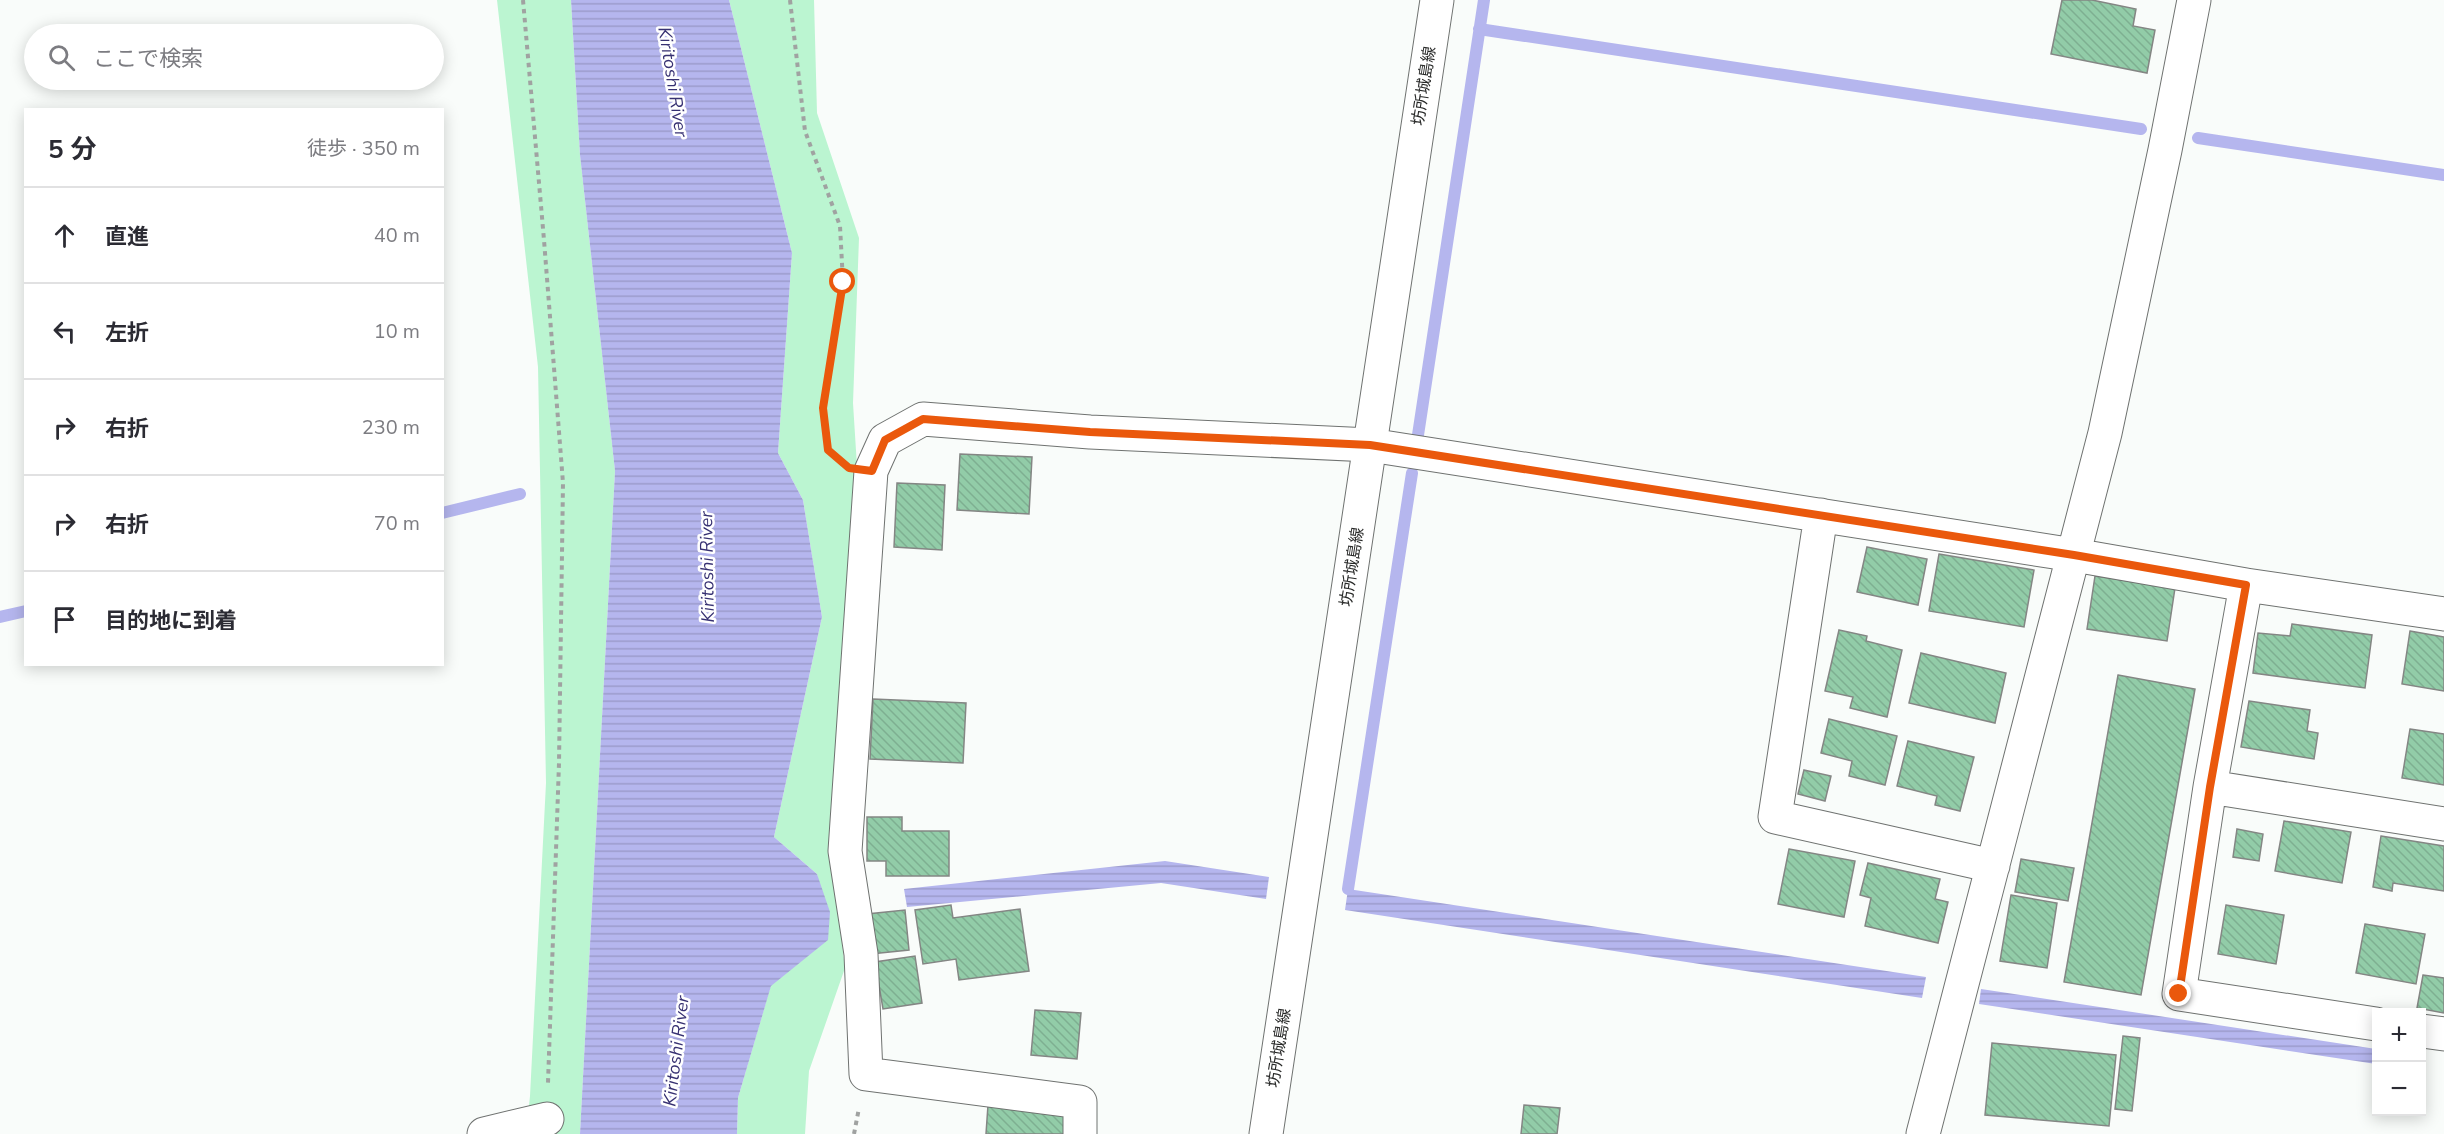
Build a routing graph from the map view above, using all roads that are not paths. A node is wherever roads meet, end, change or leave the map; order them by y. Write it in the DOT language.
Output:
graph roads {
  1 [pos="1437,0"];
  2 [pos="2194,0"];
  3 [pos="1370,445"];
  4 [pos="1821,515"];
  5 [pos="2074,555"];
  6 [pos="2246,585"];
  7 [pos="2444,615"];
  8 [pos="2210,787"];
  9 [pos="2444,824"];
  10 [pos="1993,866"];
  11 [pos="2372,1023"];
  12 [pos="2426,1032"];
  13 [pos="2444,1034"];
  14 [pos="547,1119"];
  15 [pos="484,1134"];
  16 [pos="1080,1134"];
  17 [pos="1266,1134"];
  18 [pos="1923,1134"];
  1 -- 3 [label="street, 坊所城島線"];
  2 -- 5 [label="street"];
  3 -- 4 [label="street"];
  3 -- 16 [label="street"];
  3 -- 17 [label="street, 坊所城島線"];
  4 -- 5 [label="street"];
  4 -- 10 [label="street"];
  5 -- 6 [label="street"];
  5 -- 10 [label="street"];
  6 -- 7 [label="street"];
  6 -- 8 [label="street"];
  8 -- 9 [label="street"];
  8 -- 11 [label="street"];
  10 -- 18 [label="street"];
  12 -- 13 [label="street"];
  14 -- 15 [label="street"];
}
